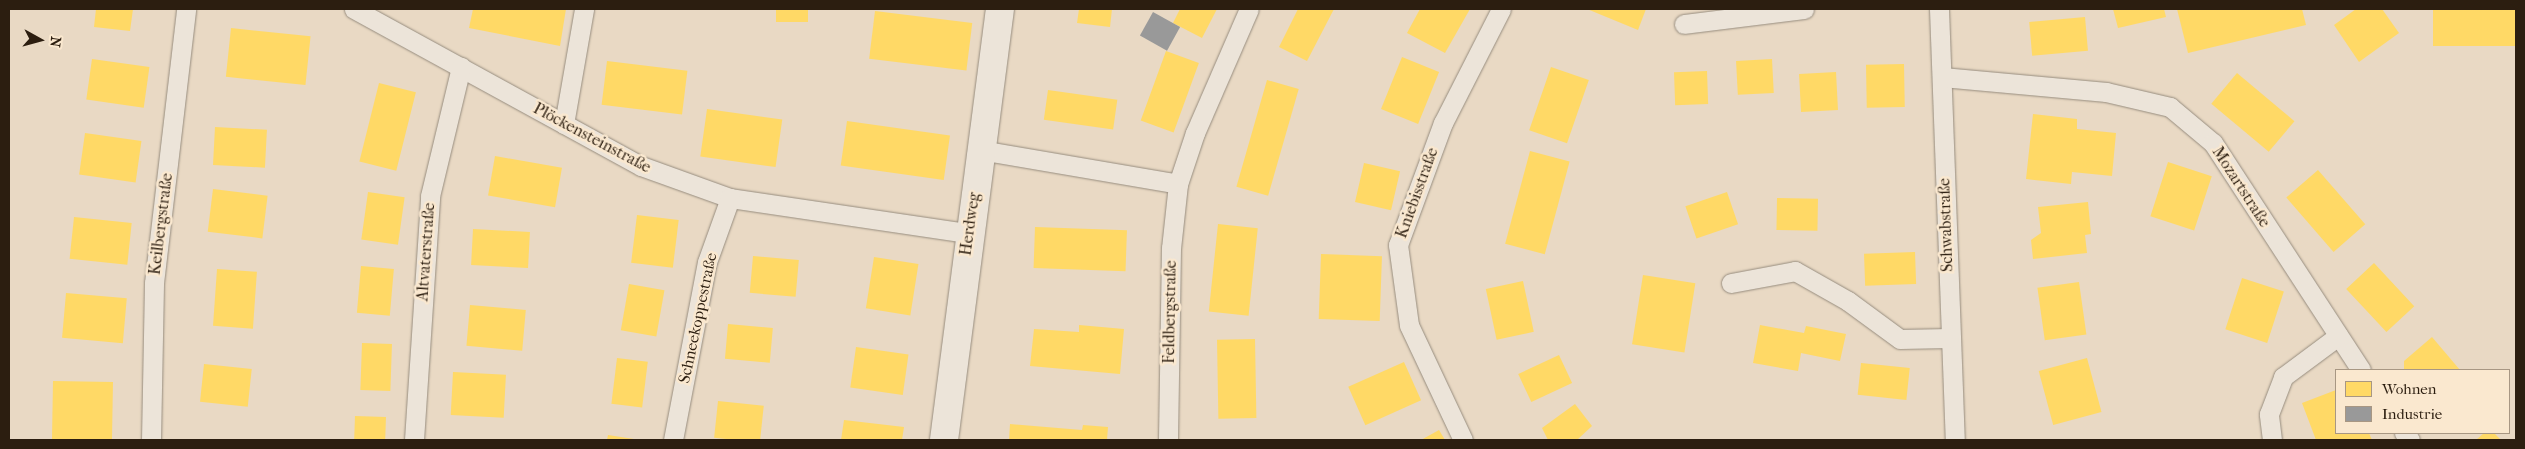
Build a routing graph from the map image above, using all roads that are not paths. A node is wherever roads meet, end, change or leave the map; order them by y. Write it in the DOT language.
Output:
graph roads {
  1 [pos="186,9"];
  2 [pos="354,9"];
  3 [pos="584,9"];
  4 [pos="1000,9"];
  5 [pos="1249,9"];
  6 [pos="1501,9"];
  7 [pos="1804,9"];
  8 [pos="1939,9"];
  9 [pos="1684,24"];
  10 [pos="461,67"];
  11 [pos="1942,77"];
  12 [pos="564,124"];
  13 [pos="980,150"];
  14 [pos="1178,184"];
  15 [pos="730,198"];
  16 [pos="968,233"];
  17 [pos="1731,283"];
  18 [pos="2338,336"];
  19 [pos="1949,338"];
  20 [pos="2360,369"];
  21 [pos="151,440"];
  22 [pos="414,440"];
  23 [pos="673,440"];
  24 [pos="944,440"];
  25 [pos="1168,440"];
  26 [pos="1463,440"];
  27 [pos="1955,440"];
  28 [pos="2272,440"];
  1 -- 21 [label="street, Keilbergstraße"];
  2 -- 10 [label="street, Plöckensteinstraße"];
  3 -- 12 [label="street"];
  4 -- 13 [label="street, Herdweg"];
  5 -- 14 [label="street, Feldbergstraße"];
  6 -- 26 [label="street, Kniebisstraße"];
  7 -- 9 [label="street"];
  8 -- 11 [label="street, Schwabstraße"];
  10 -- 12 [label="street, Plöckensteinstraße"];
  10 -- 22 [label="street, Altvaterstraße"];
  11 -- 18 [label="street, Mozartstraße"];
  11 -- 19 [label="street, Schwabstraße"];
  12 -- 15 [label="street, Plöckensteinstraße"];
  13 -- 14 [label="street"];
  13 -- 16 [label="street, Herdweg"];
  14 -- 25 [label="street, Feldbergstraße"];
  15 -- 16 [label="street, Plöckensteinstraße"];
  15 -- 23 [label="street, Schneekoppestraße"];
  16 -- 24 [label="street, Herdweg"];
  17 -- 19 [label="street"];
  18 -- 20 [label="street, Mozartstraße"];
  18 -- 28 [label="street"];
  19 -- 27 [label="street, Schwabstraße"];
}
